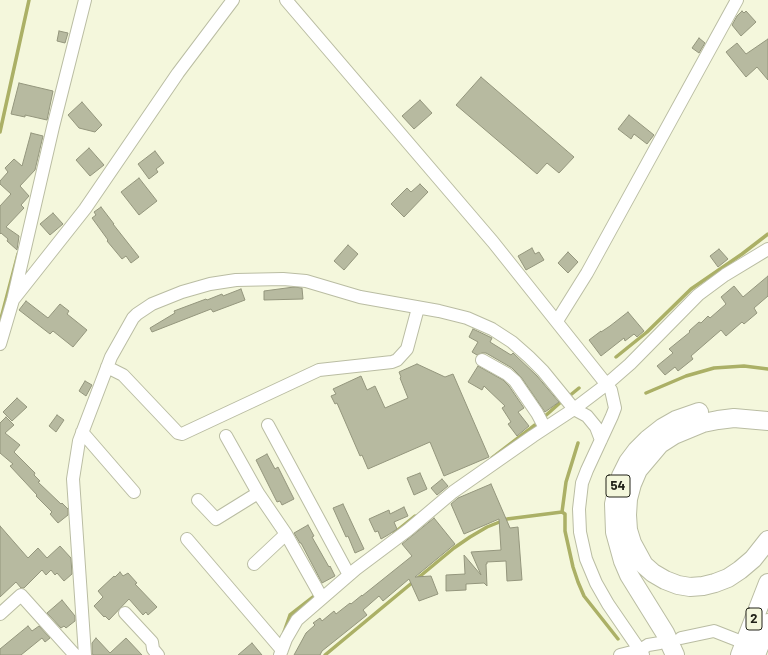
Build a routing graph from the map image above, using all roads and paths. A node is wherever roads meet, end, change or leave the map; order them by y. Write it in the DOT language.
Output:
graph roads {
  1 [pos="85,0"];
  2 [pos="233,0"];
  3 [pos="286,0"];
  4 [pos="737,0"];
  5 [pos="768,249"];
  6 [pos="13,300"];
  7 [pos="418,308"];
  8 [pos="557,321"];
  9 [pos="0,344"];
  10 [pos="482,360"];
  11 [pos="107,367"];
  12 [pos="607,384"];
  13 [pos="768,408"];
  14 [pos="574,409"];
  15 [pos="768,421"];
  16 [pos="268,425"];
  17 [pos="545,428"];
  18 [pos="82,432"];
  19 [pos="226,436"];
  20 [pos="600,440"];
  21 [pos="134,492"];
  22 [pos="258,493"];
  23 [pos="198,500"];
  24 [pos="286,534"];
  25 [pos="187,539"];
  26 [pos="768,540"];
  27 [pos="254,564"];
  28 [pos="347,572"];
  29 [pos="768,583"];
  30 [pos="320,594"];
  31 [pos="125,613"];
  32 [pos="0,614"];
  33 [pos="768,623"];
  34 [pos="681,638"];
  35 [pos="768,641"];
  36 [pos="660,643"];
  37 [pos="738,647"];
  38 [pos="279,649"];
  39 [pos="642,652"];
  40 [pos="75,655"];
  41 [pos="85,655"];
  42 [pos="158,655"];
  43 [pos="620,655"];
  44 [pos="675,655"];
  45 [pos="756,655"];
  1 -- 6 [label="street"];
  2 -- 6 [label="street"];
  3 -- 8 [label="street"];
  4 -- 8 [label="street"];
  5 -- 12 [label="street"];
  6 -- 9 [label="street"];
  7 -- 11 [label="street"];
  7 -- 11 [label="street"];
  7 -- 14 [label="street"];
  8 -- 12 [label="street"];
  10 -- 17 [label="street"];
  11 -- 18 [label="street"];
  12 -- 14 [label="street"];
  12 -- 20 [label="street"];
  13 -- 44 [label="highway, 54"];
  14 -- 17 [label="street"];
  14 -- 20 [label="street"];
  15 -- 26 [label="highway"];
  16 -- 28 [label="street"];
  17 -- 28 [label="street"];
  18 -- 21 [label="street"];
  18 -- 41 [label="street"];
  19 -- 22 [label="street"];
  20 -- 39 [label="street"];
  22 -- 23 [label="street"];
  22 -- 24 [label="street"];
  24 -- 27 [label="street"];
  24 -- 30 [label="street"];
  25 -- 38 [label="street"];
  28 -- 30 [label="street"];
  29 -- 37 [label="highway, 2"];
  30 -- 38 [label="street"];
  31 -- 42 [label="street"];
  32 -- 40 [label="street"];
  33 -- 45 [label="highway, 2"];
  34 -- 37 [label="street"];
  35 -- 45 [label="highway"];
  36 -- 39 [label="street"];
  39 -- 43 [label="street"];
}
